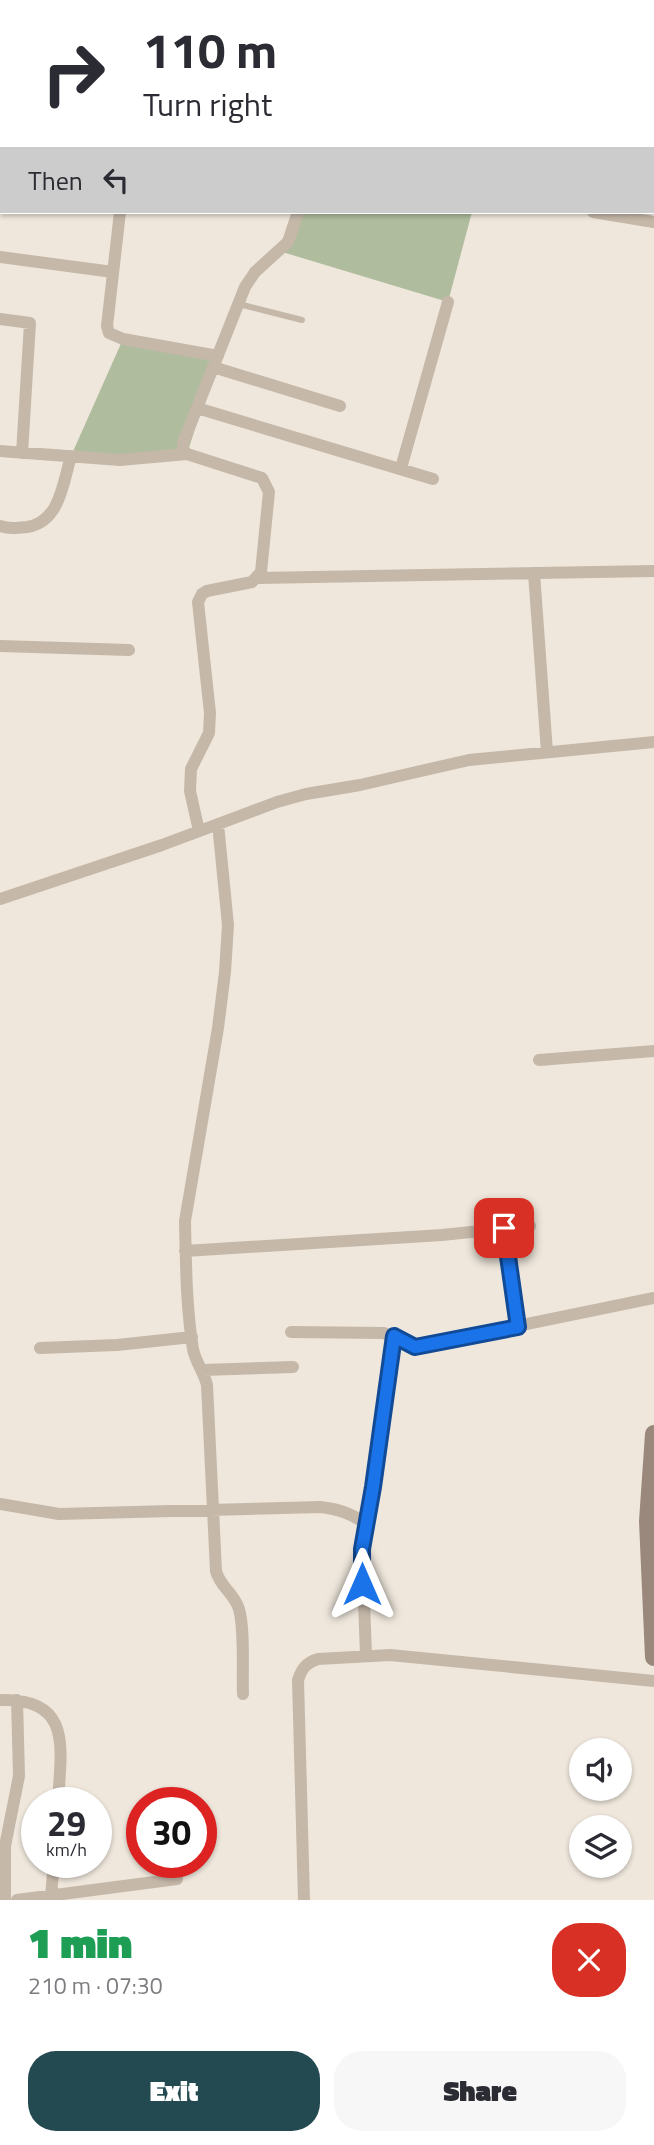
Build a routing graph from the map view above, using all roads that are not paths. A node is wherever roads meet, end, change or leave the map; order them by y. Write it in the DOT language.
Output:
graph roads {
  1 [pos="120,214"];
  2 [pos="297,214"];
  3 [pos="605,214"];
  4 [pos="654,222"];
  5 [pos="0,257"];
  6 [pos="113,272"];
  7 [pos="448,302"];
  8 [pos="239,303"];
  9 [pos="0,320"];
  10 [pos="302,320"];
  11 [pos="216,362"];
  12 [pos="340,407"];
  13 [pos="197,408"];
  14 [pos="0,451"];
  15 [pos="22,453"];
  16 [pos="187,454"];
  17 [pos="71,456"];
  18 [pos="401,468"];
  19 [pos="433,478"];
  20 [pos="0,526"];
  21 [pos="654,571"];
  22 [pos="534,573"];
  23 [pos="258,578"];
  24 [pos="0,646"];
  25 [pos="129,650"];
  26 [pos="654,743"];
  27 [pos="547,751"];
  28 [pos="218,824"];
  29 [pos="199,831"];
  30 [pos="0,899"];
  31 [pos="654,1051"];
  32 [pos="539,1060"];
  33 [pos="530,1226"];
  34 [pos="504,1228"];
  35 [pos="186,1251"];
  36 [pos="654,1298"];
  37 [pos="518,1327"];
  38 [pos="291,1332"];
  39 [pos="394,1336"];
  40 [pos="192,1337"];
  41 [pos="40,1348"];
  42 [pos="293,1367"];
  43 [pos="203,1370"];
  44 [pos="654,1434"];
  45 [pos="0,1504"];
  46 [pos="214,1511"];
  47 [pos="365,1523"];
  48 [pos="366,1655"];
  49 [pos="654,1657"];
  50 [pos="654,1681"];
  51 [pos="243,1694"];
  52 [pos="0,1700"];
  53 [pos="17,1700"];
  54 [pos="58,1787"];
  55 [pos="53,1878"];
  56 [pos="177,1879"];
  57 [pos="51,1896"];
  58 [pos="5,1900"];
  59 [pos="17,1900"];
  60 [pos="304,1900"];
  1 -- 6 [label="street"];
  2 -- 8 [label="street"];
  3 -- 4 [label="street"];
  5 -- 6 [label="street"];
  6 -- 11 [label="street"];
  7 -- 18 [label="street"];
  8 -- 10 [label="lane"];
  8 -- 11 [label="street"];
  9 -- 15 [label="street"];
  11 -- 12 [label="street"];
  11 -- 13 [label="street"];
  13 -- 16 [label="street"];
  13 -- 18 [label="street"];
  14 -- 15 [label="street"];
  15 -- 17 [label="street"];
  16 -- 17 [label="street"];
  16 -- 23 [label="street"];
  17 -- 20 [label="street"];
  18 -- 19 [label="street"];
  21 -- 22 [label="street"];
  22 -- 23 [label="street"];
  22 -- 27 [label="street"];
  23 -- 29 [label="street"];
  24 -- 25 [label="street"];
  26 -- 27 [label="street"];
  27 -- 28 [label="street"];
  28 -- 29 [label="street"];
  28 -- 35 [label="street"];
  29 -- 30 [label="street"];
  31 -- 32 [label="street"];
  33 -- 34 [label="street"];
  34 -- 35 [label="street"];
  34 -- 37 [label="street"];
  35 -- 40 [label="street"];
  36 -- 37 [label="street"];
  37 -- 39 [label="street"];
  38 -- 39 [label="street"];
  39 -- 47 [label="street"];
  40 -- 41 [label="street"];
  40 -- 43 [label="street"];
  42 -- 43 [label="street"];
  43 -- 46 [label="street"];
  44 -- 49 [label="street"];
  45 -- 46 [label="street"];
  46 -- 47 [label="street"];
  46 -- 51 [label="street"];
  47 -- 48 [label="street"];
  48 -- 50 [label="street"];
  48 -- 60 [label="street"];
  52 -- 53 [label="street"];
  53 -- 54 [label="street"];
  53 -- 58 [label="street"];
  55 -- 57 [label="street"];
  56 -- 57 [label="street"];
  57 -- 59 [label="street"];
}
